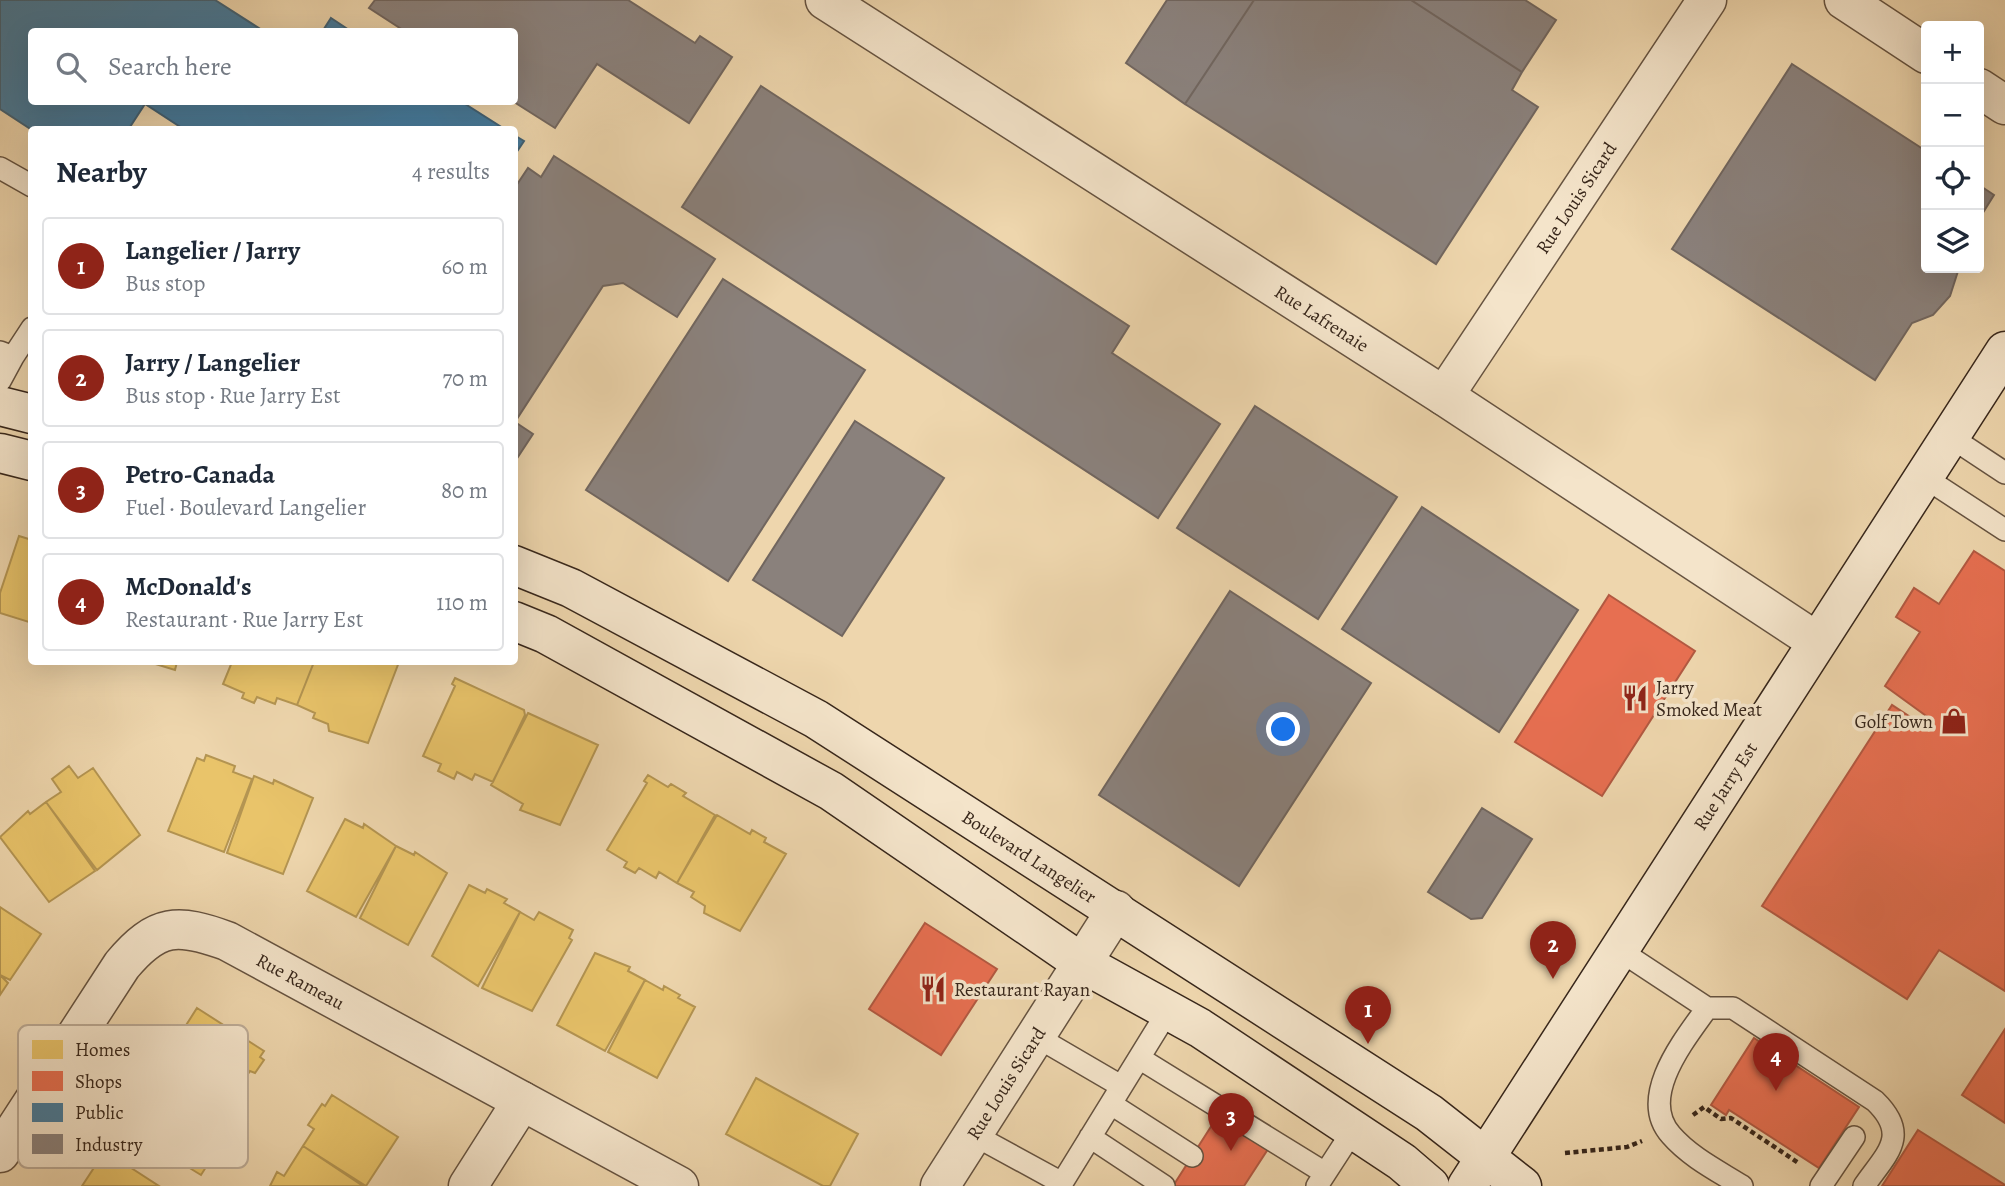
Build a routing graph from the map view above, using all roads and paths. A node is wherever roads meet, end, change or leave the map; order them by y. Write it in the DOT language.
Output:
graph roads {
  1 [pos="825,0"];
  2 [pos="1707,0"];
  3 [pos="1844,0"];
  4 [pos="1921,51"];
  5 [pos="1984,91"];
  6 [pos="2005,105"];
  7 [pos="0,168"];
  8 [pos="28,184"];
  9 [pos="28,332"];
  10 [pos="2005,351"];
  11 [pos="7,355"];
  12 [pos="0,381"];
  13 [pos="1444,396"];
  14 [pos="0,406"];
  15 [pos="28,413"];
  16 [pos="1949,436"];
  17 [pos="0,453"];
  18 [pos="28,460"];
  19 [pos="2005,473"];
  20 [pos="1924,477"];
  21 [pos="2005,530"];
  22 [pos="518,567"];
  23 [pos="518,623"];
  24 [pos="1816,641"];
  25 [pos="1116,910"];
  26 [pos="1619,950"];
  27 [pos="1082,963"];
  28 [pos="1707,1008"];
  29 [pos="1168,1010"];
  30 [pos="83,1025"];
  31 [pos="1037,1037"];
  32 [pos="1139,1058"];
  33 [pos="1116,1095"];
  34 [pos="522,1101"];
  35 [pos="1704,1107"];
  36 [pos="18,1125"];
  37 [pos="1354,1129"];
  38 [pos="974,1135"];
  39 [pos="1090,1137"];
  40 [pos="1854,1137"];
  41 [pos="1652,1138"];
  42 [pos="0,1153"];
  43 [pos="1564,1153"];
  44 [pos="1192,1156"];
  45 [pos="1804,1166"];
  46 [pos="1476,1173"];
  47 [pos="1321,1180"];
  48 [pos="1061,1184"];
  49 [pos="468,1186"];
  50 [pos="679,1186"];
  51 [pos="940,1186"];
  52 [pos="1164,1186"];
  53 [pos="1430,1186"];
  54 [pos="1522,1186"];
  55 [pos="1742,1186"];
  56 [pos="1821,1186"];
  57 [pos="1864,1186"];
  1 -- 13 [label="street, Rue Lafrenaie"];
  2 -- 13 [label="street, Rue Louis Sicard"];
  3 -- 4 [label="street"];
  5 -- 6 [label="street"];
  7 -- 8 [label="lane"];
  9 -- 11 [label="lane"];
  10 -- 16 [label="street, Rue Jarry Est"];
  11 -- 12 [label="lane"];
  13 -- 24 [label="street, Rue Lafrenaie"];
  14 -- 15 [label="street"];
  16 -- 19 [label="lane"];
  16 -- 20 [label="street, Rue Jarry Est"];
  17 -- 18 [label="street"];
  20 -- 21 [label="lane"];
  20 -- 24 [label="street, Rue Jarry Est"];
  22 -- 25 [label="street, Boulevard Langelier"];
  23 -- 27 [label="street"];
  24 -- 26 [label="street, Rue Jarry Est"];
  25 -- 27 [label="street, Rue Louis Sicard"];
  25 -- 46 [label="street, Boulevard Langelier"];
  26 -- 28 [label="lane"];
  26 -- 46 [label="street, Rue Jarry Est"];
  27 -- 29 [label="street"];
  27 -- 31 [label="street, Rue Louis Sicard"];
  28 -- 55 [label="lane"];
  28 -- 57 [label="lane"];
  29 -- 32 [label="lane"];
  29 -- 37 [label="street"];
  30 -- 34 [label="street, Rue Rameau"];
  31 -- 33 [label="lane"];
  31 -- 38 [label="street, Rue Louis Sicard"];
  32 -- 33 [label="lane"];
  32 -- 47 [label="lane"];
  33 -- 39 [label="lane"];
  33 -- 44 [label="lane"];
  34 -- 49 [label="street"];
  34 -- 50 [label="street, Rue Rameau"];
  35 -- 45 [label="path"];
  36 -- 42 [label="street, Rue Rameau"];
  37 -- 47 [label="lane"];
  37 -- 53 [label="street"];
  38 -- 48 [label="lane"];
  38 -- 51 [label="street, Rue Louis Sicard"];
  39 -- 48 [label="lane"];
  39 -- 52 [label="lane"];
  40 -- 56 [label="lane"];
  41 -- 43 [label="path"];
  46 -- 54 [label="street, Boulevard Langelier"];
}
